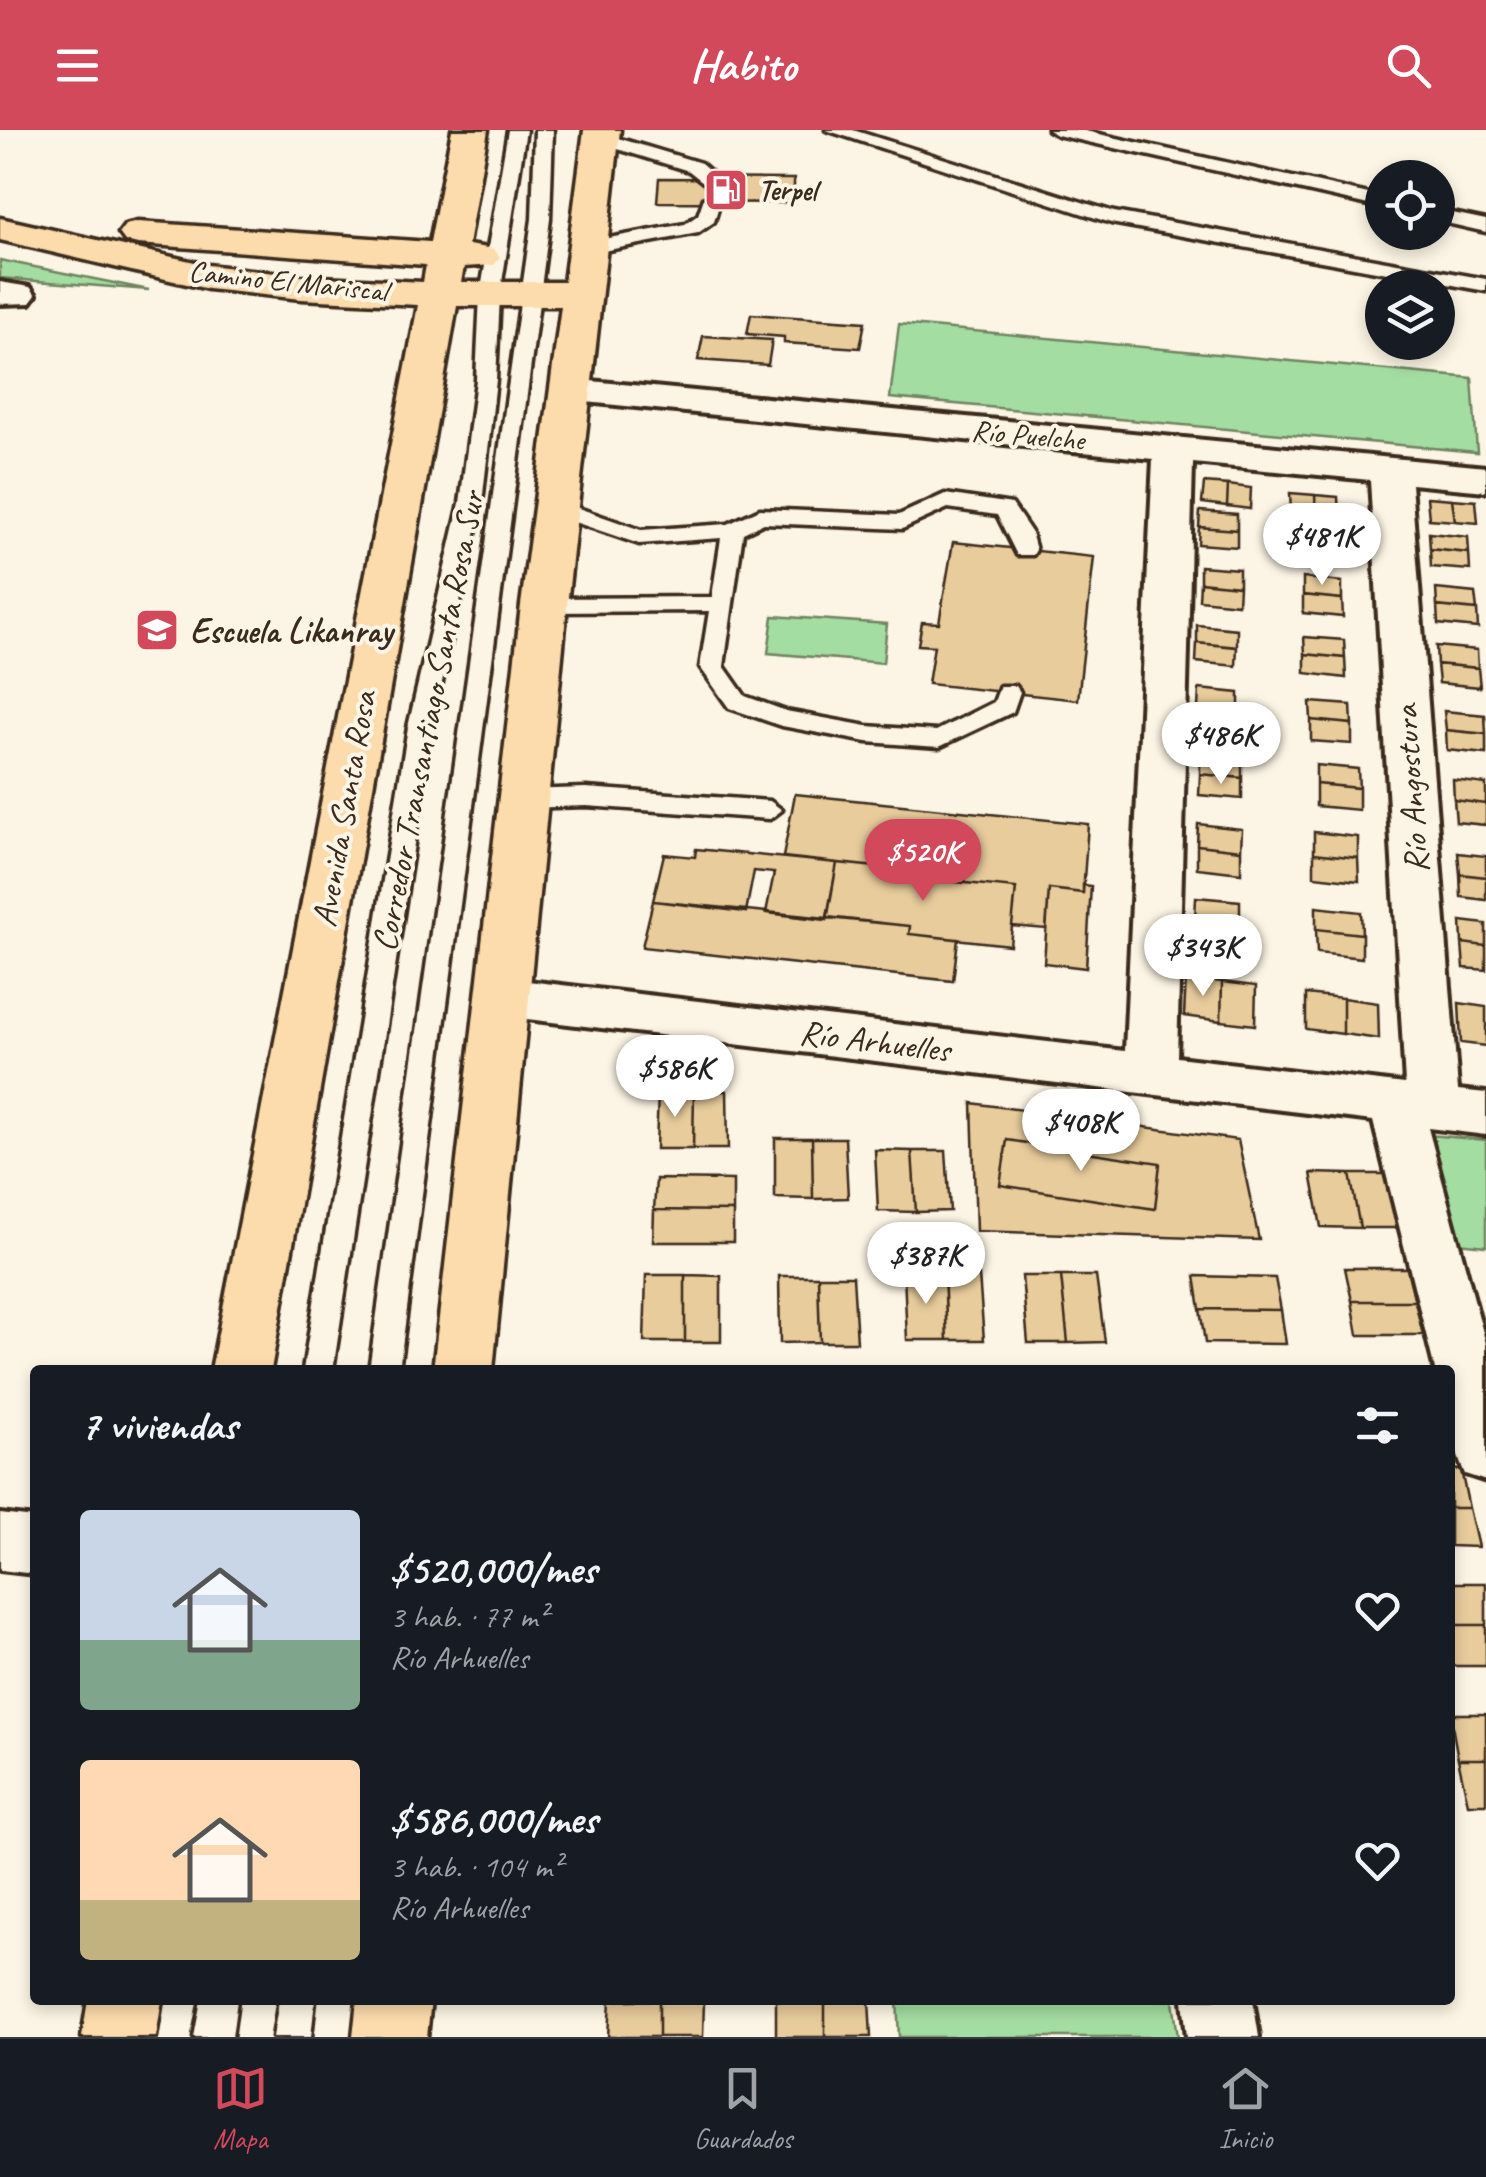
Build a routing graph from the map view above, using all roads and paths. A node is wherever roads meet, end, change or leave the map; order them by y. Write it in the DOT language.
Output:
graph roads {
  1 [pos="470,130"];
  2 [pos="517,130"];
  3 [pos="544,130"];
  4 [pos="834,130"];
  5 [pos="1056,130"];
  6 [pos="601,134"];
  7 [pos="710,178"];
  8 [pos="1365,199"];
  9 [pos="711,202"];
  10 [pos="1455,220"];
  11 [pos="0,226"];
  12 [pos="1486,226"];
  13 [pos="585,267"];
  14 [pos="442,276"];
  15 [pos="512,276"];
  16 [pos="1486,285"];
  17 [pos="570,392"];
  18 [pos="1173,449"];
  19 [pos="1390,470"];
  20 [pos="1486,479"];
  21 [pos="556,508"];
  22 [pos="733,530"];
  23 [pos="1025,550"];
  24 [pos="721,604"];
  25 [pos="544,605"];
  26 [pos="1008,692"];
  27 [pos="524,799"];
  28 [pos="770,810"];
  29 [pos="502,997"];
  30 [pos="1150,1074"];
  31 [pos="1414,1105"];
  32 [pos="1486,1114"];
  33 [pos="243,1365"];
  34 [pos="319,1365"];
  35 [pos="385,1365"];
  36 [pos="464,1365"];
  37 [pos="1486,1455"];
  38 [pos="0,1542"];
  39 [pos="30,1545"];
  40 [pos="124,2005"];
  41 [pos="218,2005"];
  42 [pos="296,2005"];
  43 [pos="393,2005"];
  44 [pos="1219,2005"];
  45 [pos="118,2037"];
  46 [pos="214,2037"];
  47 [pos="292,2037"];
  48 [pos="390,2037"];
  49 [pos="1223,2037"];
  1 -- 14 [label="main road, Avenida Santa Rosa"];
  2 -- 15 [label="lane, Corredor Transantiago Santa Rosa Sur"];
  3 -- 15 [label="lane, Corredor Transantiago Santa Rosa Sur"];
  4 -- 16 [label="lane"];
  5 -- 8 [label="lane"];
  6 -- 7 [label="lane"];
  6 -- 13 [label="main road"];
  9 -- 13 [label="lane"];
  10 -- 12 [label="lane"];
  11 -- 14 [label="main road, Camino El Mariscal"];
  13 -- 15 [label="main road, Camino El Mariscal"];
  13 -- 17 [label="main road"];
  14 -- 15 [label="main road, Camino El Mariscal"];
  14 -- 33 [label="main road, Avenida Santa Rosa"];
  15 -- 34 [label="lane, Corredor Transantiago Santa Rosa Sur"];
  15 -- 35 [label="lane, Corredor Transantiago Santa Rosa Sur"];
  17 -- 18 [label="street, Río Puelche"];
  17 -- 21 [label="main road"];
  18 -- 19 [label="street, Río Puelche"];
  18 -- 30 [label="street"];
  19 -- 20 [label="street, Río Puelche"];
  19 -- 31 [label="street, Río Angostura"];
  21 -- 22 [label="lane"];
  21 -- 25 [label="main road"];
  22 -- 23 [label="lane"];
  22 -- 24 [label="lane"];
  24 -- 25 [label="lane"];
  24 -- 26 [label="lane"];
  25 -- 27 [label="main road"];
  27 -- 28 [label="lane"];
  27 -- 29 [label="main road"];
  29 -- 30 [label="street, Río Arhuelles"];
  29 -- 36 [label="main road"];
  30 -- 31 [label="street, Río Arhuelles"];
  31 -- 32 [label="street, Río Arhuelles"];
  31 -- 37 [label="street, Río Angostura"];
  38 -- 39 [label="street"];
  40 -- 45 [label="main road"];
  41 -- 46 [label="lane"];
  42 -- 47 [label="lane"];
  43 -- 48 [label="main road"];
  44 -- 49 [label="street"];
}
